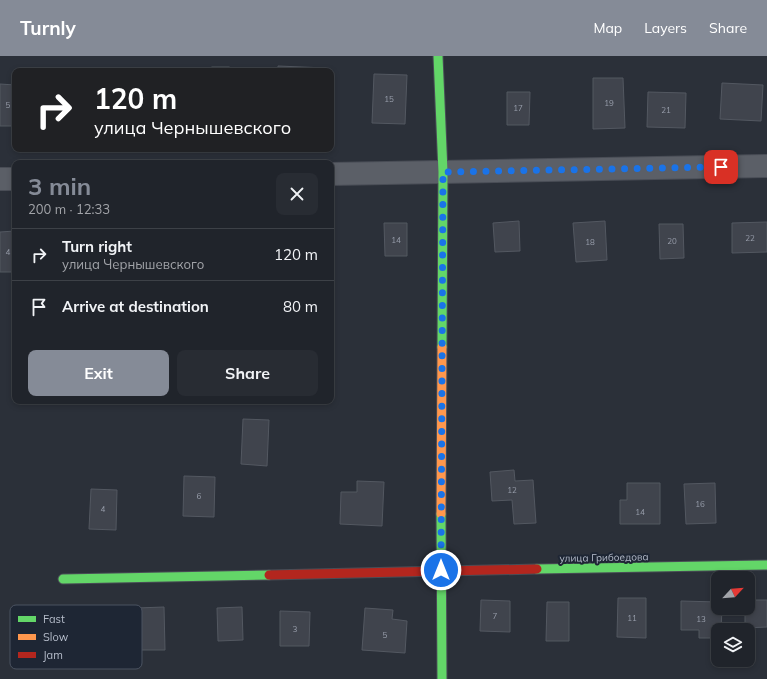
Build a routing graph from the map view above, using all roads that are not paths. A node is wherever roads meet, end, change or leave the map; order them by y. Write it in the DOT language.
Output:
graph roads {
  1 [pos="438,56"];
  2 [pos="767,166"];
  3 [pos="443,172"];
  4 [pos="334,174"];
  5 [pos="0,179"];
  6 [pos="12,179"];
  7 [pos="767,565"];
  8 [pos="441,570"];
  9 [pos="63,579"];
  10 [pos="442,679"];
  1 -- 3 [label="street"];
  2 -- 3 [label="street"];
  3 -- 4 [label="street"];
  3 -- 8 [label="street"];
  5 -- 6 [label="street"];
  7 -- 8 [label="street, улица Грибоедова"];
  8 -- 9 [label="street, улица Грибоедова"];
  8 -- 10 [label="street"];
}
